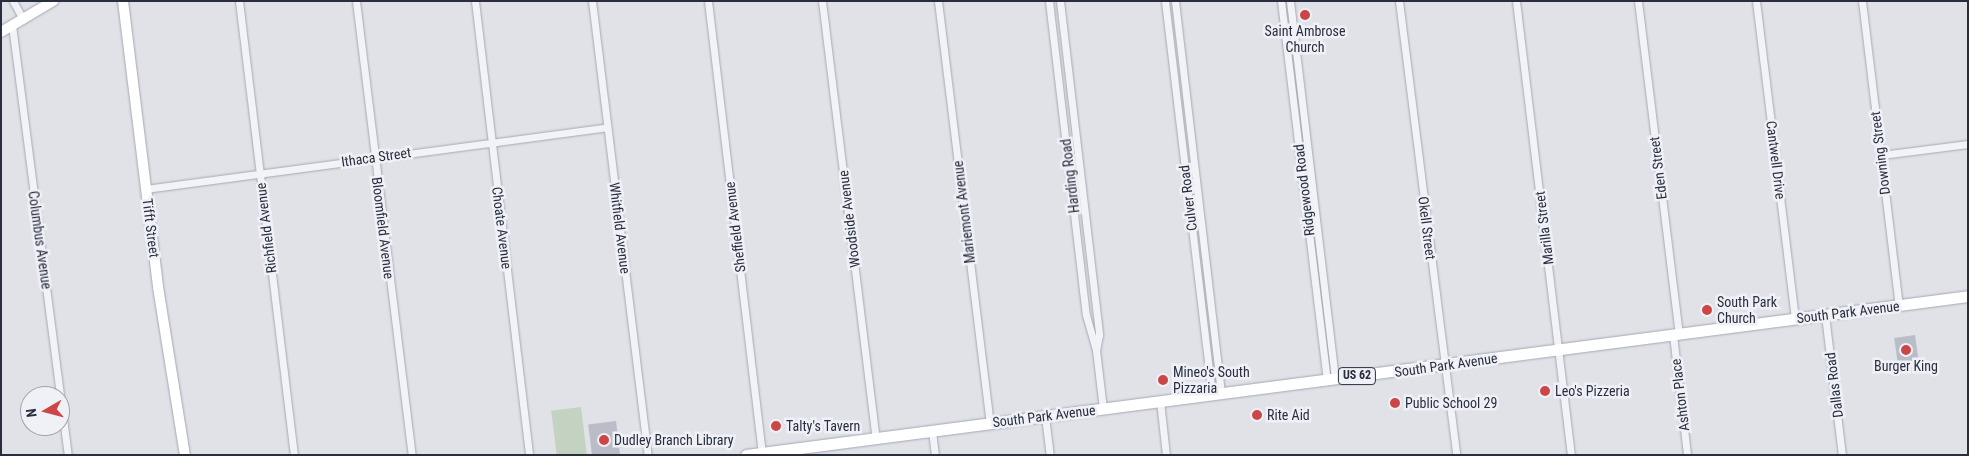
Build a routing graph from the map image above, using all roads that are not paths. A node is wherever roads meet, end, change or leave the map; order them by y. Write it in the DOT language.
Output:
graph roads {
  1 [pos="13,1"];
  2 [pos="53,1"];
  3 [pos="123,1"];
  4 [pos="239,1"];
  5 [pos="356,1"];
  6 [pos="475,1"];
  7 [pos="592,1"];
  8 [pos="708,1"];
  9 [pos="822,1"];
  10 [pos="938,1"];
  11 [pos="1165,1"];
  12 [pos="1174,1"];
  13 [pos="1281,1"];
  14 [pos="1290,1"];
  15 [pos="1398,1"];
  16 [pos="1516,1"];
  17 [pos="1638,1"];
  18 [pos="1756,1"];
  19 [pos="1862,1"];
  20 [pos="1060,2"];
  21 [pos="1049,3"];
  22 [pos="23,19"];
  23 [pos="12,25"];
  24 [pos="1,32"];
  25 [pos="1072,97"];
  26 [pos="1060,98"];
  27 [pos="1303,112"];
  28 [pos="1294,113"];
  29 [pos="608,128"];
  30 [pos="492,142"];
  31 [pos="1968,144"];
  32 [pos="1881,155"];
  33 [pos="374,158"];
  34 [pos="260,173"];
  35 [pos="146,189"];
  36 [pos="1083,195"];
  37 [pos="1072,196"];
  38 [pos="1318,238"];
  39 [pos="1310,239"];
  40 [pos="1968,296"];
  41 [pos="1899,305"];
  42 [pos="1825,315"];
  43 [pos="1796,319"];
  44 [pos="1676,334"];
  45 [pos="1096,350"];
  46 [pos="1558,350"];
  47 [pos="1444,365"];
  48 [pos="1331,379"];
  49 [pos="1216,394"];
  50 [pos="1160,401"];
  51 [pos="1103,408"];
  52 [pos="1045,416"];
  53 [pos="990,423"];
  54 [pos="932,431"];
  55 [pos="876,438"];
  56 [pos="817,450"];
  57 [pos="762,453"];
  58 [pos="68,455"];
  59 [pos="185,455"];
  60 [pos="294,455"];
  61 [pos="412,455"];
  62 [pos="529,455"];
  63 [pos="648,455"];
  64 [pos="746,455"];
  65 [pos="935,455"];
  66 [pos="1050,455"];
  67 [pos="1166,455"];
  68 [pos="1456,455"];
  69 [pos="1571,455"];
  70 [pos="1687,455"];
  71 [pos="1842,455"];
  1 -- 22 [label="street"];
  2 -- 22 [label="street"];
  3 -- 35 [label="street, Tifft Street"];
  4 -- 34 [label="street, Richfield Avenue"];
  5 -- 33 [label="street, Bloomfield Avenue"];
  6 -- 30 [label="street, Choate Avenue"];
  7 -- 29 [label="street, Whitfield Avenue"];
  8 -- 57 [label="street, Sheffield Avenue"];
  9 -- 55 [label="street, Woodside Avenue"];
  10 -- 53 [label="street, Mariemont Avenue"];
  11 -- 49 [label="street, Culver Road"];
  12 -- 49 [label="street, Culver Road"];
  13 -- 28 [label="street, Ridgewood Road"];
  14 -- 27 [label="street, Ridgewood Road"];
  15 -- 47 [label="street, Okell Street"];
  16 -- 46 [label="street, Marilla Street"];
  17 -- 44 [label="street, Eden Street"];
  18 -- 43 [label="street, Cantwell Drive"];
  19 -- 32 [label="street, Downing Street"];
  20 -- 21 [label="street"];
  20 -- 25 [label="street, Harding Road"];
  21 -- 26 [label="street, Harding Road"];
  22 -- 23 [label="street"];
  23 -- 24 [label="street"];
  23 -- 58 [label="street, Columbus Avenue"];
  25 -- 26 [label="street"];
  25 -- 36 [label="street, Harding Road"];
  26 -- 37 [label="street, Harding Road"];
  27 -- 28 [label="street"];
  27 -- 38 [label="street, Ridgewood Road"];
  28 -- 39 [label="street, Ridgewood Road"];
  29 -- 30 [label="street, Ithaca Street"];
  29 -- 63 [label="street, Whitfield Avenue"];
  30 -- 33 [label="street, Ithaca Street"];
  30 -- 62 [label="street, Choate Avenue"];
  31 -- 32 [label="street"];
  32 -- 41 [label="street, Downing Street"];
  33 -- 34 [label="street, Ithaca Street"];
  33 -- 61 [label="street, Bloomfield Avenue"];
  34 -- 35 [label="street, Ithaca Street"];
  34 -- 60 [label="street, Richfield Avenue"];
  35 -- 59 [label="street, Tifft Street"];
  36 -- 37 [label="street"];
  36 -- 45 [label="street, Harding Road"];
  37 -- 45 [label="street, Harding Road"];
  38 -- 39 [label="street"];
  38 -- 48 [label="street, Ridgewood Road"];
  39 -- 48 [label="street, Ridgewood Road"];
  40 -- 41 [label="main road, South Park Avenue / US 62"];
  41 -- 42 [label="main road, South Park Avenue / US 62"];
  42 -- 43 [label="main road, South Park Avenue / US 62"];
  42 -- 71 [label="street, Dallas Road"];
  43 -- 44 [label="main road, South Park Avenue / US 62"];
  44 -- 46 [label="main road, South Park Avenue / US 62"];
  44 -- 70 [label="street, Ashton Place"];
  45 -- 51 [label="street, Harding Road"];
  46 -- 47 [label="main road, South Park Avenue / US 62"];
  46 -- 69 [label="street, Marilla Street"];
  47 -- 48 [label="main road, South Park Avenue / US 62"];
  47 -- 68 [label="street, Okell Street"];
  48 -- 49 [label="main road, South Park Avenue / US 62"];
  49 -- 50 [label="main road, South Park Avenue / US 62"];
  50 -- 51 [label="main road, South Park Avenue / US 62"];
  50 -- 67 [label="street"];
  51 -- 52 [label="main road, South Park Avenue / US 62"];
  52 -- 53 [label="main road, South Park Avenue / US 62"];
  52 -- 66 [label="street"];
  53 -- 54 [label="main road, South Park Avenue / US 62"];
  54 -- 55 [label="main road, South Park Avenue / US 62"];
  54 -- 65 [label="street"];
  55 -- 56 [label="main road, South Park Avenue / US 62"];
  56 -- 57 [label="main road, South Park Avenue / US 62"];
  57 -- 64 [label="main road, South Park Avenue / US 62"];
}
